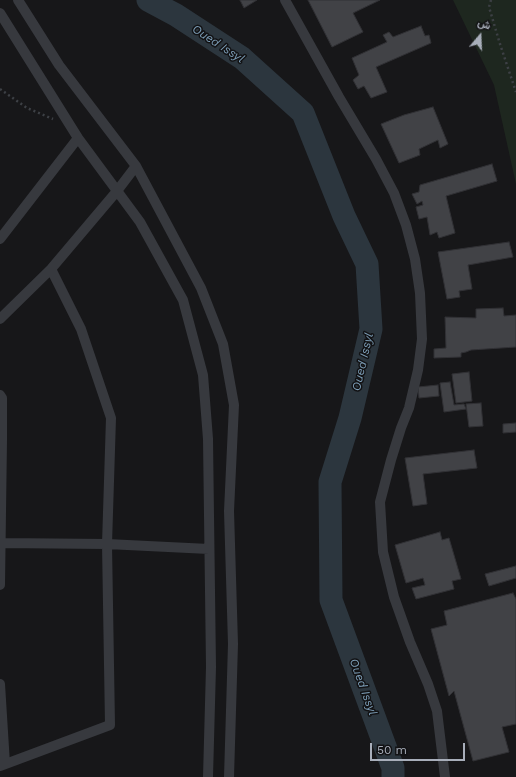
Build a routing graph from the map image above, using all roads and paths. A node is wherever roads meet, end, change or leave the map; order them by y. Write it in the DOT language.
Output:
graph roads {
  1 [pos="18,0"];
  2 [pos="285,0"];
  3 [pos="491,0"];
  4 [pos="0,13"];
  5 [pos="0,89"];
  6 [pos="516,92"];
  7 [pos="68,122"];
  8 [pos="78,138"];
  9 [pos="136,166"];
  10 [pos="117,191"];
  11 [pos="0,239"];
  12 [pos="51,269"];
  13 [pos="0,320"];
  14 [pos="0,395"];
  15 [pos="1,440"];
  16 [pos="0,543"];
  17 [pos="108,544"];
  18 [pos="209,549"];
  19 [pos="0,586"];
  20 [pos="0,684"];
  21 [pos="2,765"];
  22 [pos="208,777"];
  23 [pos="229,777"];
  24 [pos="445,777"];
  1 -- 9 [label="street"];
  2 -- 24 [label="street"];
  3 -- 6 [label="path"];
  4 -- 7 [label="street"];
  5 -- 7 [label="path"];
  7 -- 8 [label="street"];
  8 -- 10 [label="street"];
  8 -- 11 [label="street"];
  9 -- 10 [label="street"];
  9 -- 23 [label="street"];
  10 -- 12 [label="street"];
  10 -- 18 [label="street"];
  12 -- 13 [label="street"];
  12 -- 17 [label="street"];
  14 -- 15 [label="street"];
  15 -- 16 [label="street"];
  16 -- 17 [label="street"];
  16 -- 19 [label="street"];
  17 -- 18 [label="street"];
  17 -- 21 [label="street"];
  18 -- 22 [label="street"];
  20 -- 21 [label="street"];
}
